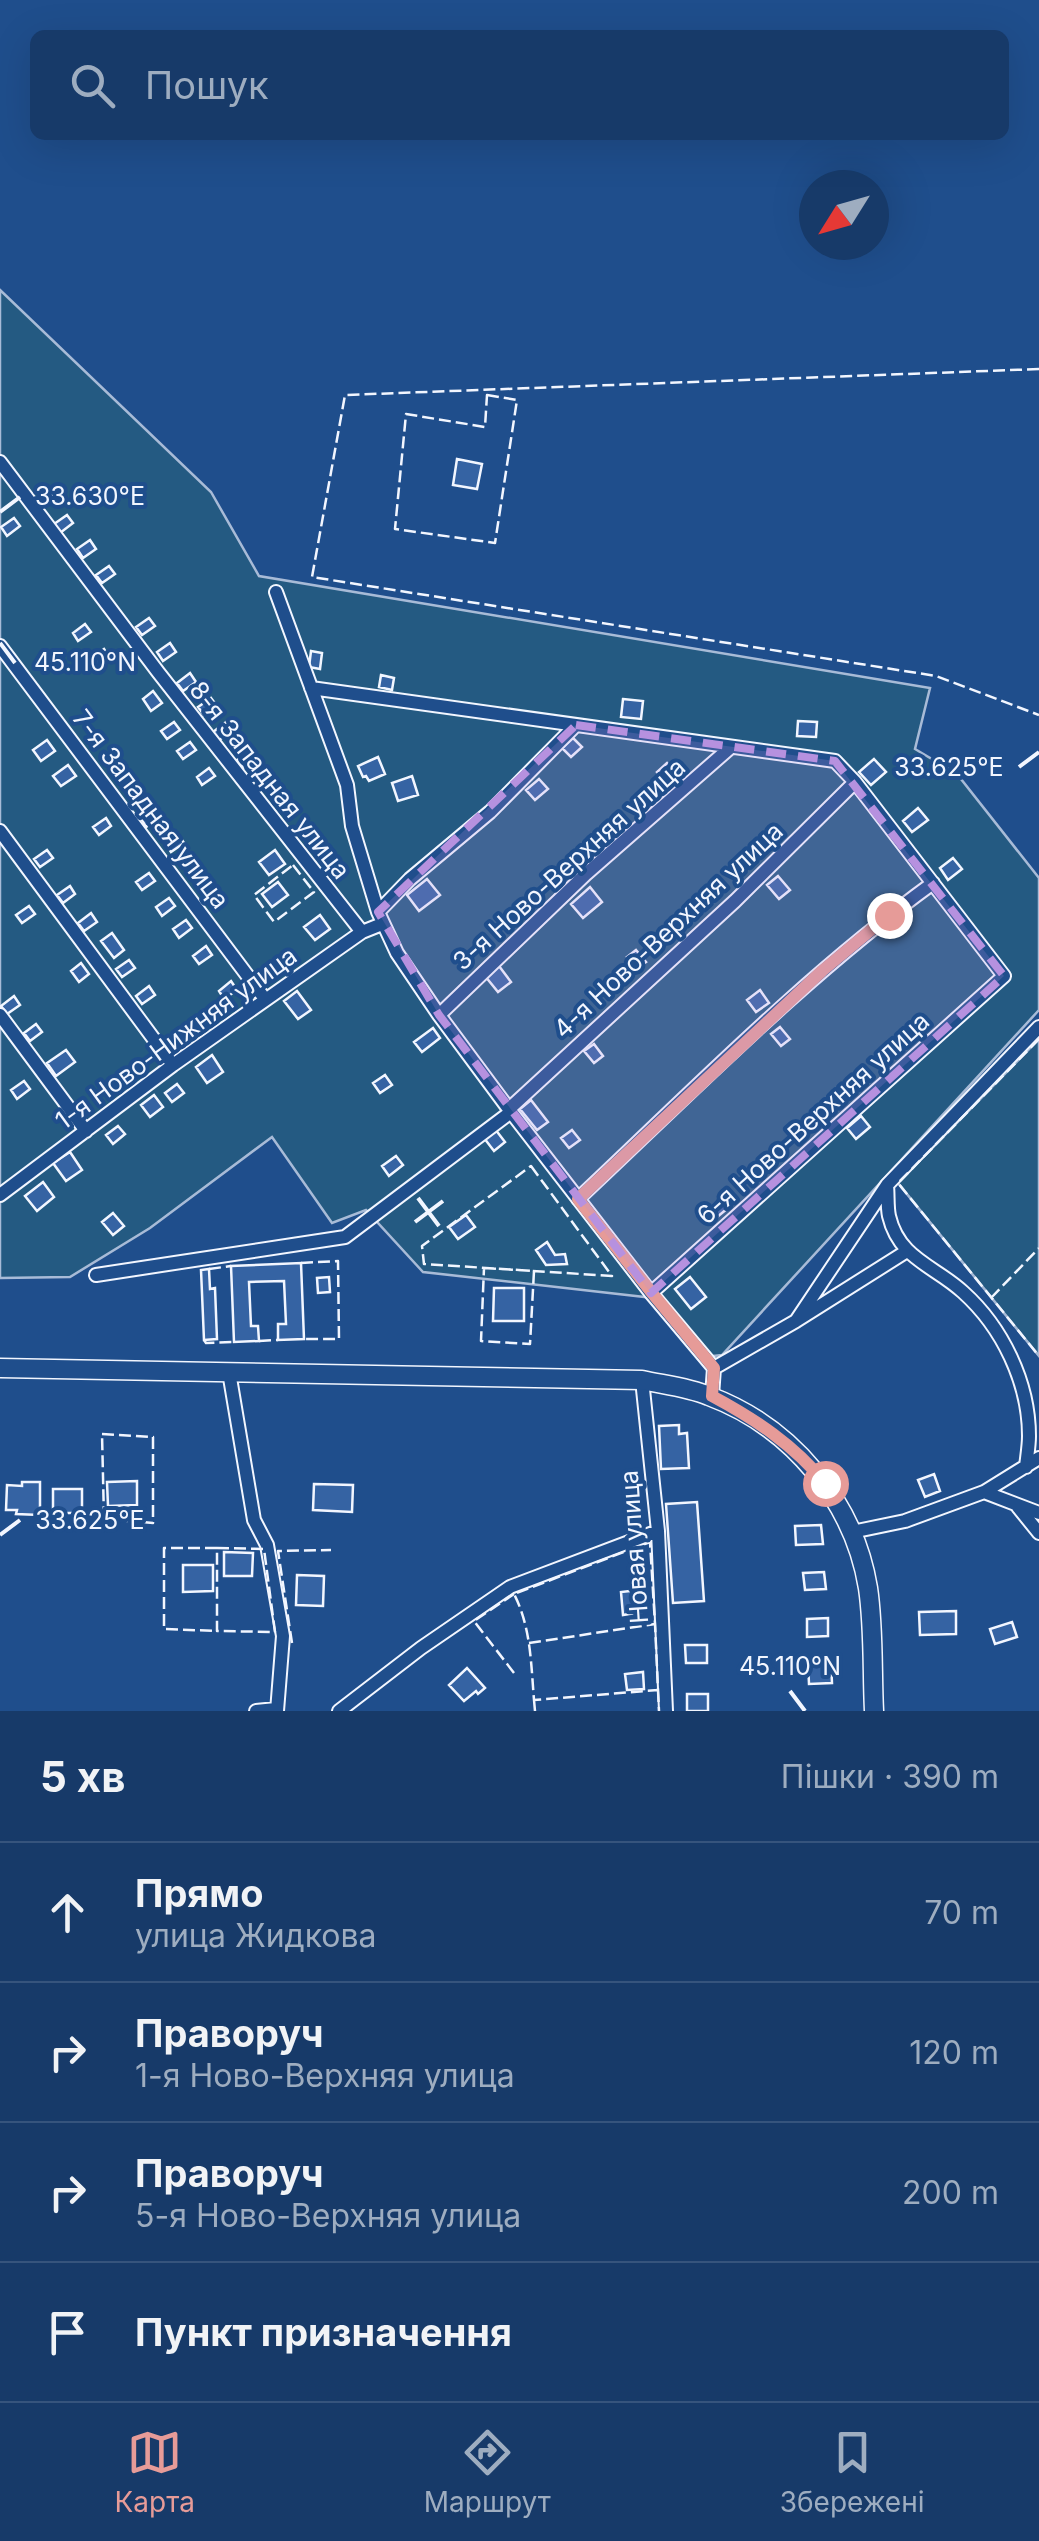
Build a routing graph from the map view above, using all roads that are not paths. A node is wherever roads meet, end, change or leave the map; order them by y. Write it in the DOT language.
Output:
graph roads {
  1 [pos="0,462"];
  2 [pos="276,592"];
  3 [pos="0,646"];
  4 [pos="311,688"];
  5 [pos="576,724"];
  6 [pos="732,747"];
  7 [pos="855,782"];
  8 [pos="0,831"];
  9 [pos="932,883"];
  10 [pos="380,918"];
  11 [pos="362,932"];
  12 [pos="265,999"];
  13 [pos="0,1015"];
  14 [pos="438,1015"];
  15 [pos="1039,1027"];
  16 [pos="172,1065"];
  17 [pos="510,1110"];
  18 [pos="86,1131"];
  19 [pos="888,1185"];
  20 [pos="0,1196"];
  21 [pos="578,1199"];
  22 [pos="907,1251"];
  23 [pos="96,1276"];
  24 [pos="652,1293"];
  25 [pos="796,1321"];
  26 [pos="0,1368"];
  27 [pos="714,1368"];
  28 [pos="229,1372"];
  29 [pos="642,1380"];
  30 [pos="712,1396"];
  31 [pos="1039,1458"];
  32 [pos="1026,1467"];
  33 [pos="984,1492"];
  34 [pos="1016,1505"];
  35 [pos="1039,1513"];
  36 [pos="658,1531"];
  37 [pos="852,1532"];
  38 [pos="1039,1533"];
  39 [pos="277,1710"];
  40 [pos="256,1711"];
  41 [pos="339,1711"];
  42 [pos="666,1711"];
  43 [pos="874,1711"];
  1 -- 11 [label="street, 8-я Западная улица"];
  2 -- 4 [label="street"];
  3 -- 12 [label="street, 7-я Западная улица"];
  4 -- 5 [label="street"];
  4 -- 10 [label="street"];
  5 -- 6 [label="street"];
  5 -- 10 [label="street"];
  6 -- 7 [label="street"];
  6 -- 14 [label="street, 3-я Ново-Верхняя улица"];
  7 -- 9 [label="street"];
  7 -- 17 [label="street, 4-я Ново-Верхняя улица"];
  8 -- 16 [label="street"];
  9 -- 21 [label="street"];
  9 -- 24 [label="street, 6-я Ново-Верхняя улица"];
  10 -- 11 [label="street, 1-я Ново-Нижняя улица"];
  10 -- 14 [label="street"];
  11 -- 12 [label="street, 1-я Ново-Нижняя улица"];
  12 -- 16 [label="street, 1-я Ново-Нижняя улица"];
  13 -- 18 [label="street"];
  14 -- 17 [label="street"];
  15 -- 19 [label="street"];
  16 -- 18 [label="street, 1-я Ново-Нижняя улица"];
  17 -- 21 [label="street"];
  17 -- 23 [label="street, 4-я Ново-Верхняя улица"];
  18 -- 20 [label="street, 1-я Ново-Нижняя улица"];
  19 -- 22 [label="street"];
  19 -- 25 [label="street"];
  21 -- 24 [label="street"];
  22 -- 25 [label="street"];
  22 -- 32 [label="street"];
  24 -- 27 [label="street"];
  25 -- 27 [label="street"];
  26 -- 28 [label="main road"];
  27 -- 30 [label="street"];
  28 -- 29 [label="main road"];
  28 -- 39 [label="street"];
  29 -- 30 [label="main road"];
  29 -- 36 [label="street, Новая улица"];
  30 -- 37 [label="main road"];
  31 -- 32 [label="street"];
  32 -- 33 [label="street"];
  33 -- 34 [label="street"];
  33 -- 37 [label="street"];
  34 -- 35 [label="street"];
  34 -- 38 [label="street"];
  36 -- 41 [label="street"];
  36 -- 42 [label="street, Новая улица"];
  37 -- 43 [label="main road"];
  39 -- 40 [label="street"];
}
